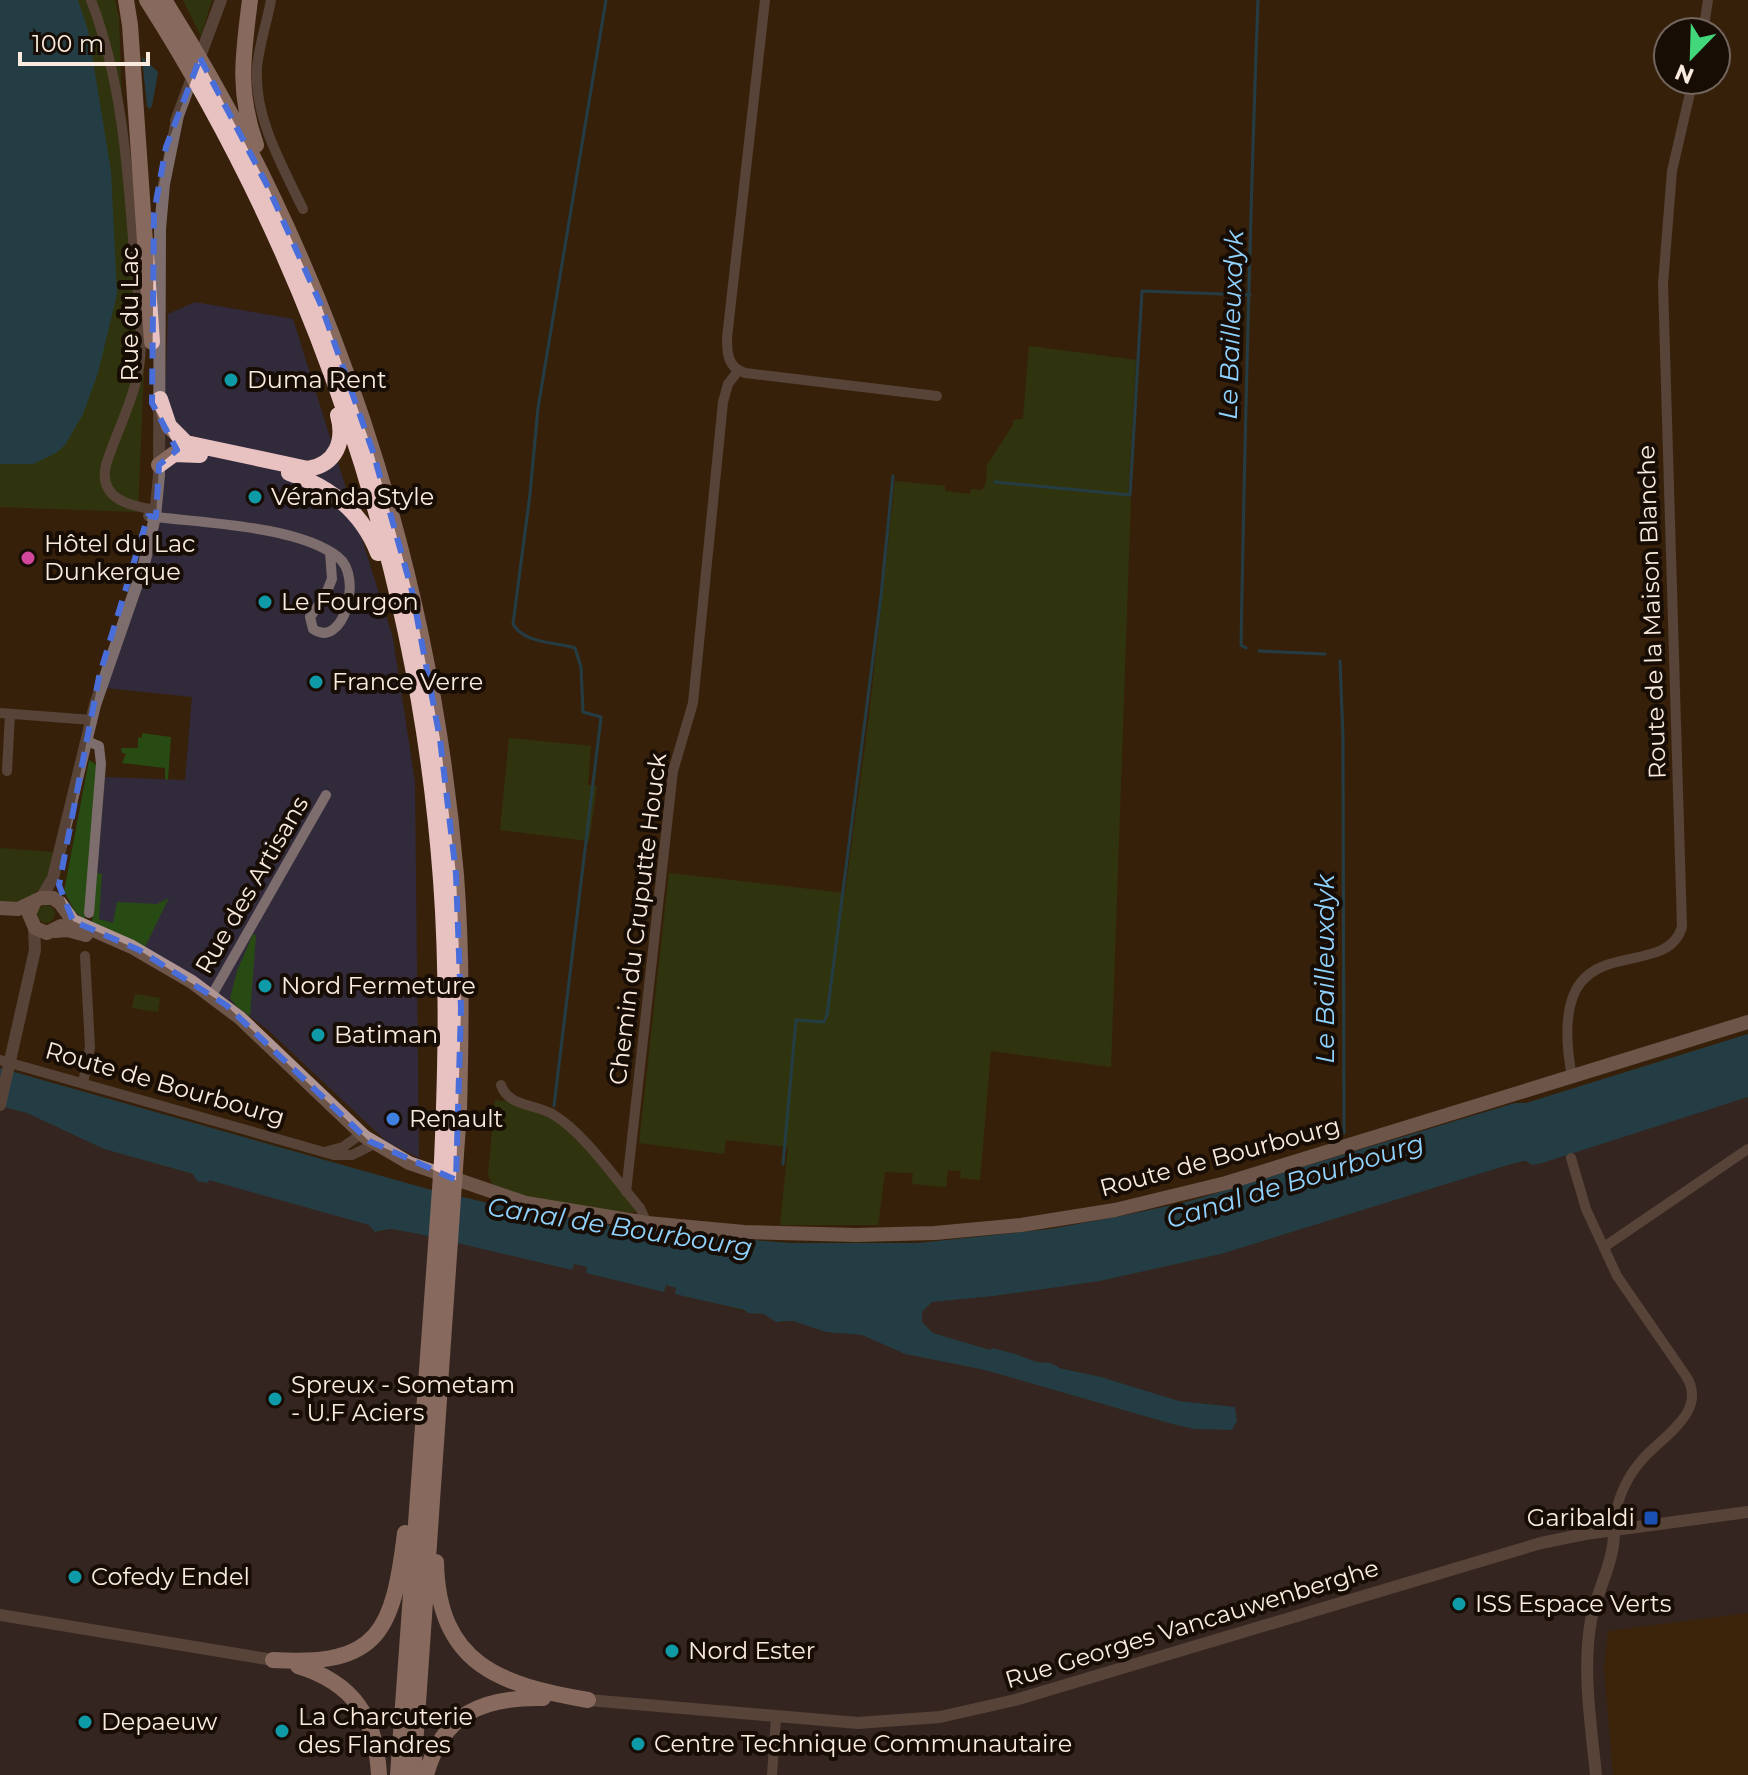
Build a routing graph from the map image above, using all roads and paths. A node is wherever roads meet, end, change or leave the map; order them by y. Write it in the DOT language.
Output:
graph roads {
  1 [pos="91,0"];
  2 [pos="126,0"];
  3 [pos="147,0"];
  4 [pos="164,0"];
  5 [pos="250,0"];
  6 [pos="271,0"];
  7 [pos="765,0"];
  8 [pos="219,3"];
  9 [pos="1689,96"];
  10 [pos="179,110"];
  11 [pos="303,209"];
  12 [pos="283,218"];
  13 [pos="291,273"];
  14 [pos="152,342"];
  15 [pos="738,371"];
  16 [pos="937,396"];
  17 [pos="156,401"];
  18 [pos="159,427"];
  19 [pos="200,455"];
  20 [pos="159,465"];
  21 [pos="152,513"];
  22 [pos="330,552"];
  23 [pos="414,678"];
  24 [pos="5,714"];
  25 [pos="92,720"];
  26 [pos="87,741"];
  27 [pos="7,771"];
  28 [pos="77,782"];
  29 [pos="326,795"];
  30 [pos="38,900"];
  31 [pos="62,907"];
  32 [pos="0,908"];
  33 [pos="89,913"];
  34 [pos="0,916"];
  35 [pos="33,926"];
  36 [pos="53,931"];
  37 [pos="85,956"];
  38 [pos="192,982"];
  39 [pos="212,995"];
  40 [pos="1748,1022"];
  41 [pos="15,1042"];
  42 [pos="0,1060"];
  43 [pos="1572,1077"];
  44 [pos="83,1083"];
  45 [pos="501,1085"];
  46 [pos="0,1105"];
  47 [pos="361,1134"];
  48 [pos="374,1144"];
  49 [pos="1748,1149"];
  50 [pos="319,1150"];
  51 [pos="1571,1158"];
  52 [pos="450,1163"];
  53 [pos="626,1192"];
  54 [pos="643,1222"];
  55 [pos="1604,1247"];
  56 [pos="442,1269"];
  57 [pos="424,1405"];
  58 [pos="436,1449"];
  59 [pos="1748,1512"];
  60 [pos="1614,1530"];
  61 [pos="0,1615"];
  62 [pos="273,1660"];
  63 [pos="588,1700"];
  64 [pos="776,1717"];
  65 [pos="379,1775"];
  66 [pos="398,1775"];
  67 [pos="413,1775"];
  68 [pos="426,1775"];
  69 [pos="772,1775"];
  70 [pos="1596,1775"];
  1 -- 21 [label="street"];
  2 -- 14 [label="highway"];
  3 -- 13 [label="highway"];
  4 -- 12 [label="highway"];
  5 -- 12 [label="highway"];
  6 -- 11 [label="street"];
  7 -- 15 [label="street"];
  8 -- 10 [label="street"];
  9 -- 43 [label="street, Route de la Maison Blanche"];
  10 -- 14 [label="street, Rue du Lac"];
  10 -- 17 [label="street, Rue du Lac"];
  12 -- 52 [label="highway"];
  13 -- 17 [label="highway"];
  13 -- 23 [label="highway"];
  14 -- 17 [label="street, Rue du Lac"];
  15 -- 16 [label="street"];
  15 -- 53 [label="street, Chemin du Cruputte Houck"];
  17 -- 18 [label="street, Rue du Lac"];
  17 -- 21 [label="street, Rue du Lac"];
  18 -- 19 [label="highway"];
  18 -- 20 [label="street, Rue du Lac"];
  19 -- 20 [label="highway"];
  19 -- 23 [label="highway"];
  20 -- 21 [label="street, Rue du Lac"];
  21 -- 22 [label="street"];
  21 -- 25 [label="street, Rue du Lac"];
  22 -- 22 [label="street"];
  23 -- 52 [label="highway"];
  24 -- 25 [label="street"];
  24 -- 27 [label="street"];
  25 -- 26 [label="street, Rue du Lac"];
  26 -- 28 [label="street, Rue du Lac"];
  26 -- 33 [label="street"];
  28 -- 30 [label="street, Rue du Lac"];
  28 -- 31 [label="street, Rue du Lac"];
  29 -- 39 [label="street, Rue des Artisans"];
  30 -- 31 [label="main road"];
  30 -- 32 [label="main road"];
  30 -- 35 [label="main road"];
  31 -- 36 [label="main road"];
  31 -- 38 [label="main road"];
  34 -- 35 [label="main road"];
  35 -- 36 [label="main road"];
  35 -- 41 [label="street"];
  36 -- 38 [label="main road"];
  36 -- 41 [label="street"];
  37 -- 44 [label="street"];
  38 -- 39 [label="main road, Route de Bourbourg"];
  39 -- 47 [label="main road, Route de Bourbourg"];
  40 -- 43 [label="main road, Route de Bourbourg"];
  41 -- 46 [label="street"];
  42 -- 44 [label="street, Route de Bourbourg"];
  43 -- 54 [label="main road, Route de Bourbourg"];
  44 -- 50 [label="street, Route de Bourbourg"];
  45 -- 53 [label="street"];
  47 -- 48 [label="main road, Route de Bourbourg"];
  47 -- 50 [label="street"];
  48 -- 50 [label="street, Route de Bourbourg"];
  48 -- 54 [label="main road, Route de Bourbourg"];
  49 -- 55 [label="street"];
  51 -- 55 [label="street"];
  52 -- 56 [label="highway"];
  53 -- 54 [label="street"];
  55 -- 60 [label="street"];
  56 -- 57 [label="highway"];
  56 -- 58 [label="highway"];
  57 -- 62 [label="highway"];
  57 -- 66 [label="highway"];
  58 -- 63 [label="highway"];
  58 -- 67 [label="highway"];
  59 -- 60 [label="street, Rue Georges Vancauwenberghe"];
  60 -- 64 [label="street, Rue Georges Vancauwenberghe"];
  60 -- 70 [label="street"];
  61 -- 62 [label="street"];
  62 -- 65 [label="highway"];
  63 -- 64 [label="street, Rue Georges Vancauwenberghe"];
  63 -- 68 [label="highway"];
  64 -- 69 [label="street"];
}
